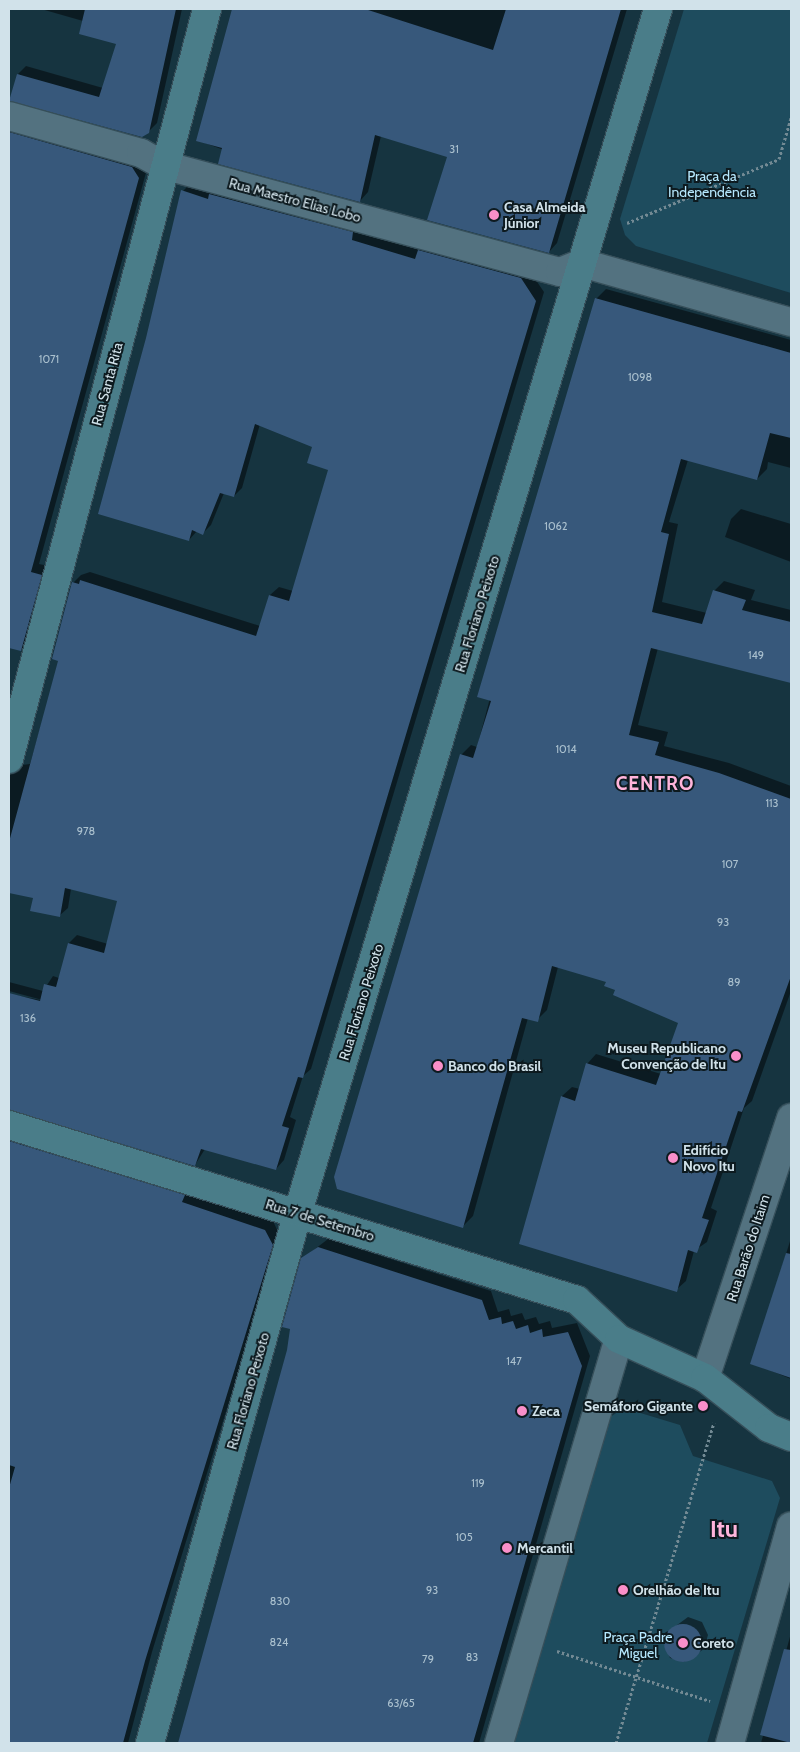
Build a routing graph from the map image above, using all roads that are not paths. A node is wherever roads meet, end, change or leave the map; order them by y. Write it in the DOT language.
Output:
graph roads {
  1 [pos="207,9"];
  2 [pos="658,9"];
  3 [pos="9,116"];
  4 [pos="164,165"];
  5 [pos="586,251"];
  6 [pos="791,322"];
  7 [pos="9,759"];
  8 [pos="791,1118"];
  9 [pos="9,1125"];
  10 [pos="298,1212"];
  11 [pos="619,1339"];
  12 [pos="705,1378"];
  13 [pos="791,1437"];
  14 [pos="791,1526"];
  15 [pos="150,1743"];
  16 [pos="499,1743"];
  17 [pos="730,1743"];
  1 -- 4 [label="main road, Rua Santa Rita"];
  2 -- 5 [label="main road"];
  3 -- 4 [label="street, Rua Maestro Elias Lobo"];
  4 -- 5 [label="street, Rua Maestro Elias Lobo"];
  4 -- 7 [label="main road, Rua Santa Rita"];
  5 -- 6 [label="street"];
  5 -- 10 [label="main road, Rua Floriano Peixoto"];
  8 -- 12 [label="street, Rua Barão do Itaim"];
  9 -- 10 [label="main road, Rua 7 de Setembro"];
  10 -- 11 [label="main road, Rua 7 de Setembro"];
  10 -- 15 [label="main road, Rua Floriano Peixoto"];
  11 -- 12 [label="main road"];
  11 -- 16 [label="street"];
  12 -- 13 [label="main road"];
  14 -- 17 [label="street"];
}
